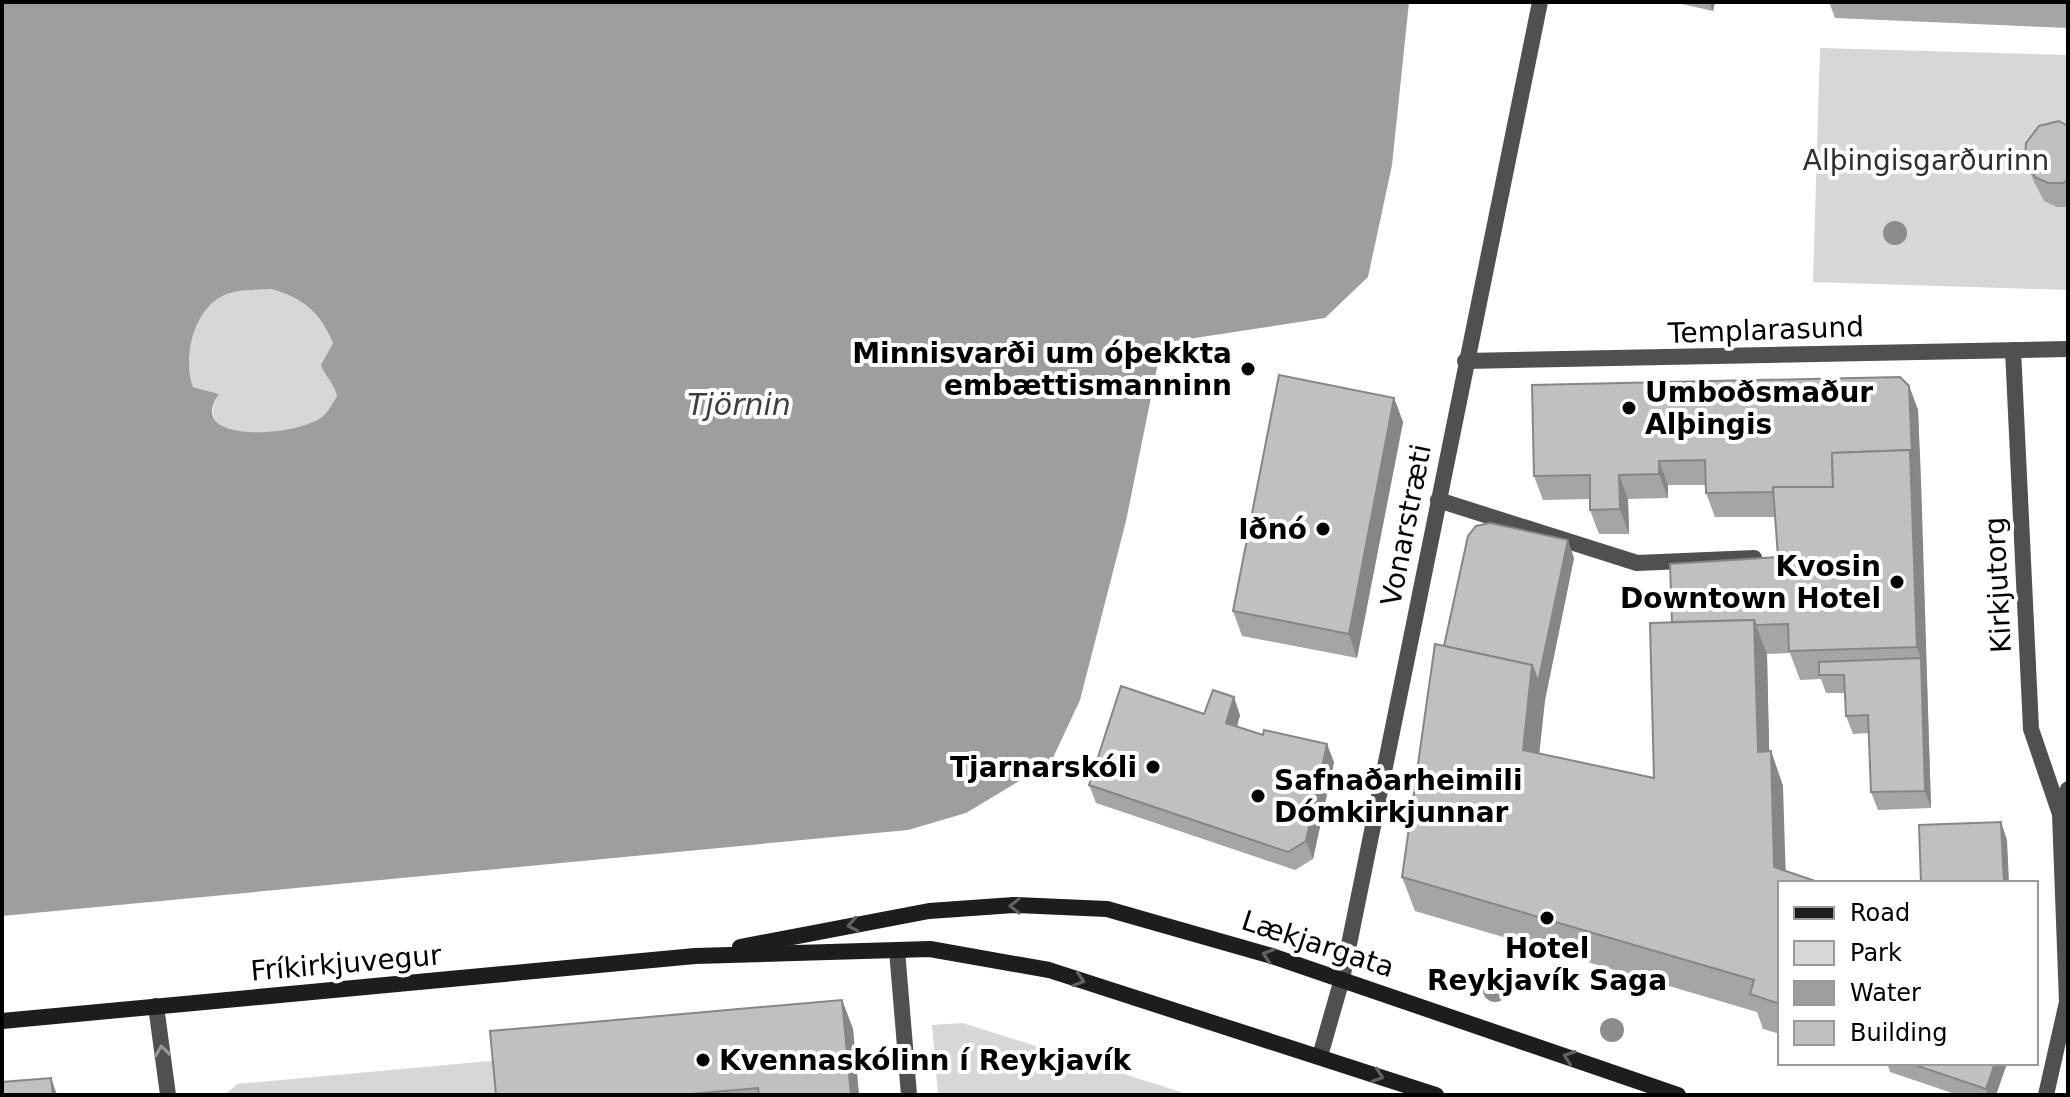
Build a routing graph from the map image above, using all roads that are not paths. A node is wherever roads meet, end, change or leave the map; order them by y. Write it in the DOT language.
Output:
graph roads {
  1 [pos="1540,2"];
  2 [pos="2068,349"];
  3 [pos="2013,350"];
  4 [pos="1465,361"];
  5 [pos="1438,500"];
  6 [pos="1754,558"];
  7 [pos="2068,789"];
  8 [pos="2060,814"];
  9 [pos="929,911"];
  10 [pos="897,950"];
  11 [pos="695,956"];
  12 [pos="1342,979"];
  13 [pos="2067,1002"];
  14 [pos="156,1006"];
  15 [pos="2,1021"];
  16 [pos="1320,1056"];
  17 [pos="1641,1089"];
  18 [pos="168,1095"];
  19 [pos="909,1095"];
  20 [pos="1436,1095"];
  21 [pos="1678,1095"];
  22 [pos="2046,1095"];
  1 -- 4 [label="street, Vonarstræti"];
  2 -- 3 [label="street, Templarasund"];
  3 -- 4 [label="street, Templarasund"];
  3 -- 8 [label="street, Kirkjutorg"];
  4 -- 5 [label="street, Vonarstræti"];
  5 -- 6 [label="street"];
  5 -- 12 [label="street, Vonarstræti"];
  7 -- 8 [label="street"];
  8 -- 13 [label="street"];
  9 -- 11 [label="main road, Fríkirkjuvegur, one-way"];
  12 -- 9 [label="main road, Lækjargata, one-way"];
  10 -- 11 [label="main road, Fríkirkjuvegur"];
  10 -- 16 [label="main road, Fríkirkjuvegur, one-way"];
  10 -- 19 [label="street"];
  11 -- 14 [label="main road, Fríkirkjuvegur"];
  12 -- 16 [label="street, Vonarstræti"];
  17 -- 12 [label="main road, Lækjargata, one-way"];
  13 -- 22 [label="street"];
  14 -- 15 [label="main road, Fríkirkjuvegur"];
  18 -- 14 [label="street, one-way"];
  16 -- 20 [label="main road, one-way"];
  17 -- 21 [label="main road, Lækjargata"];
}
